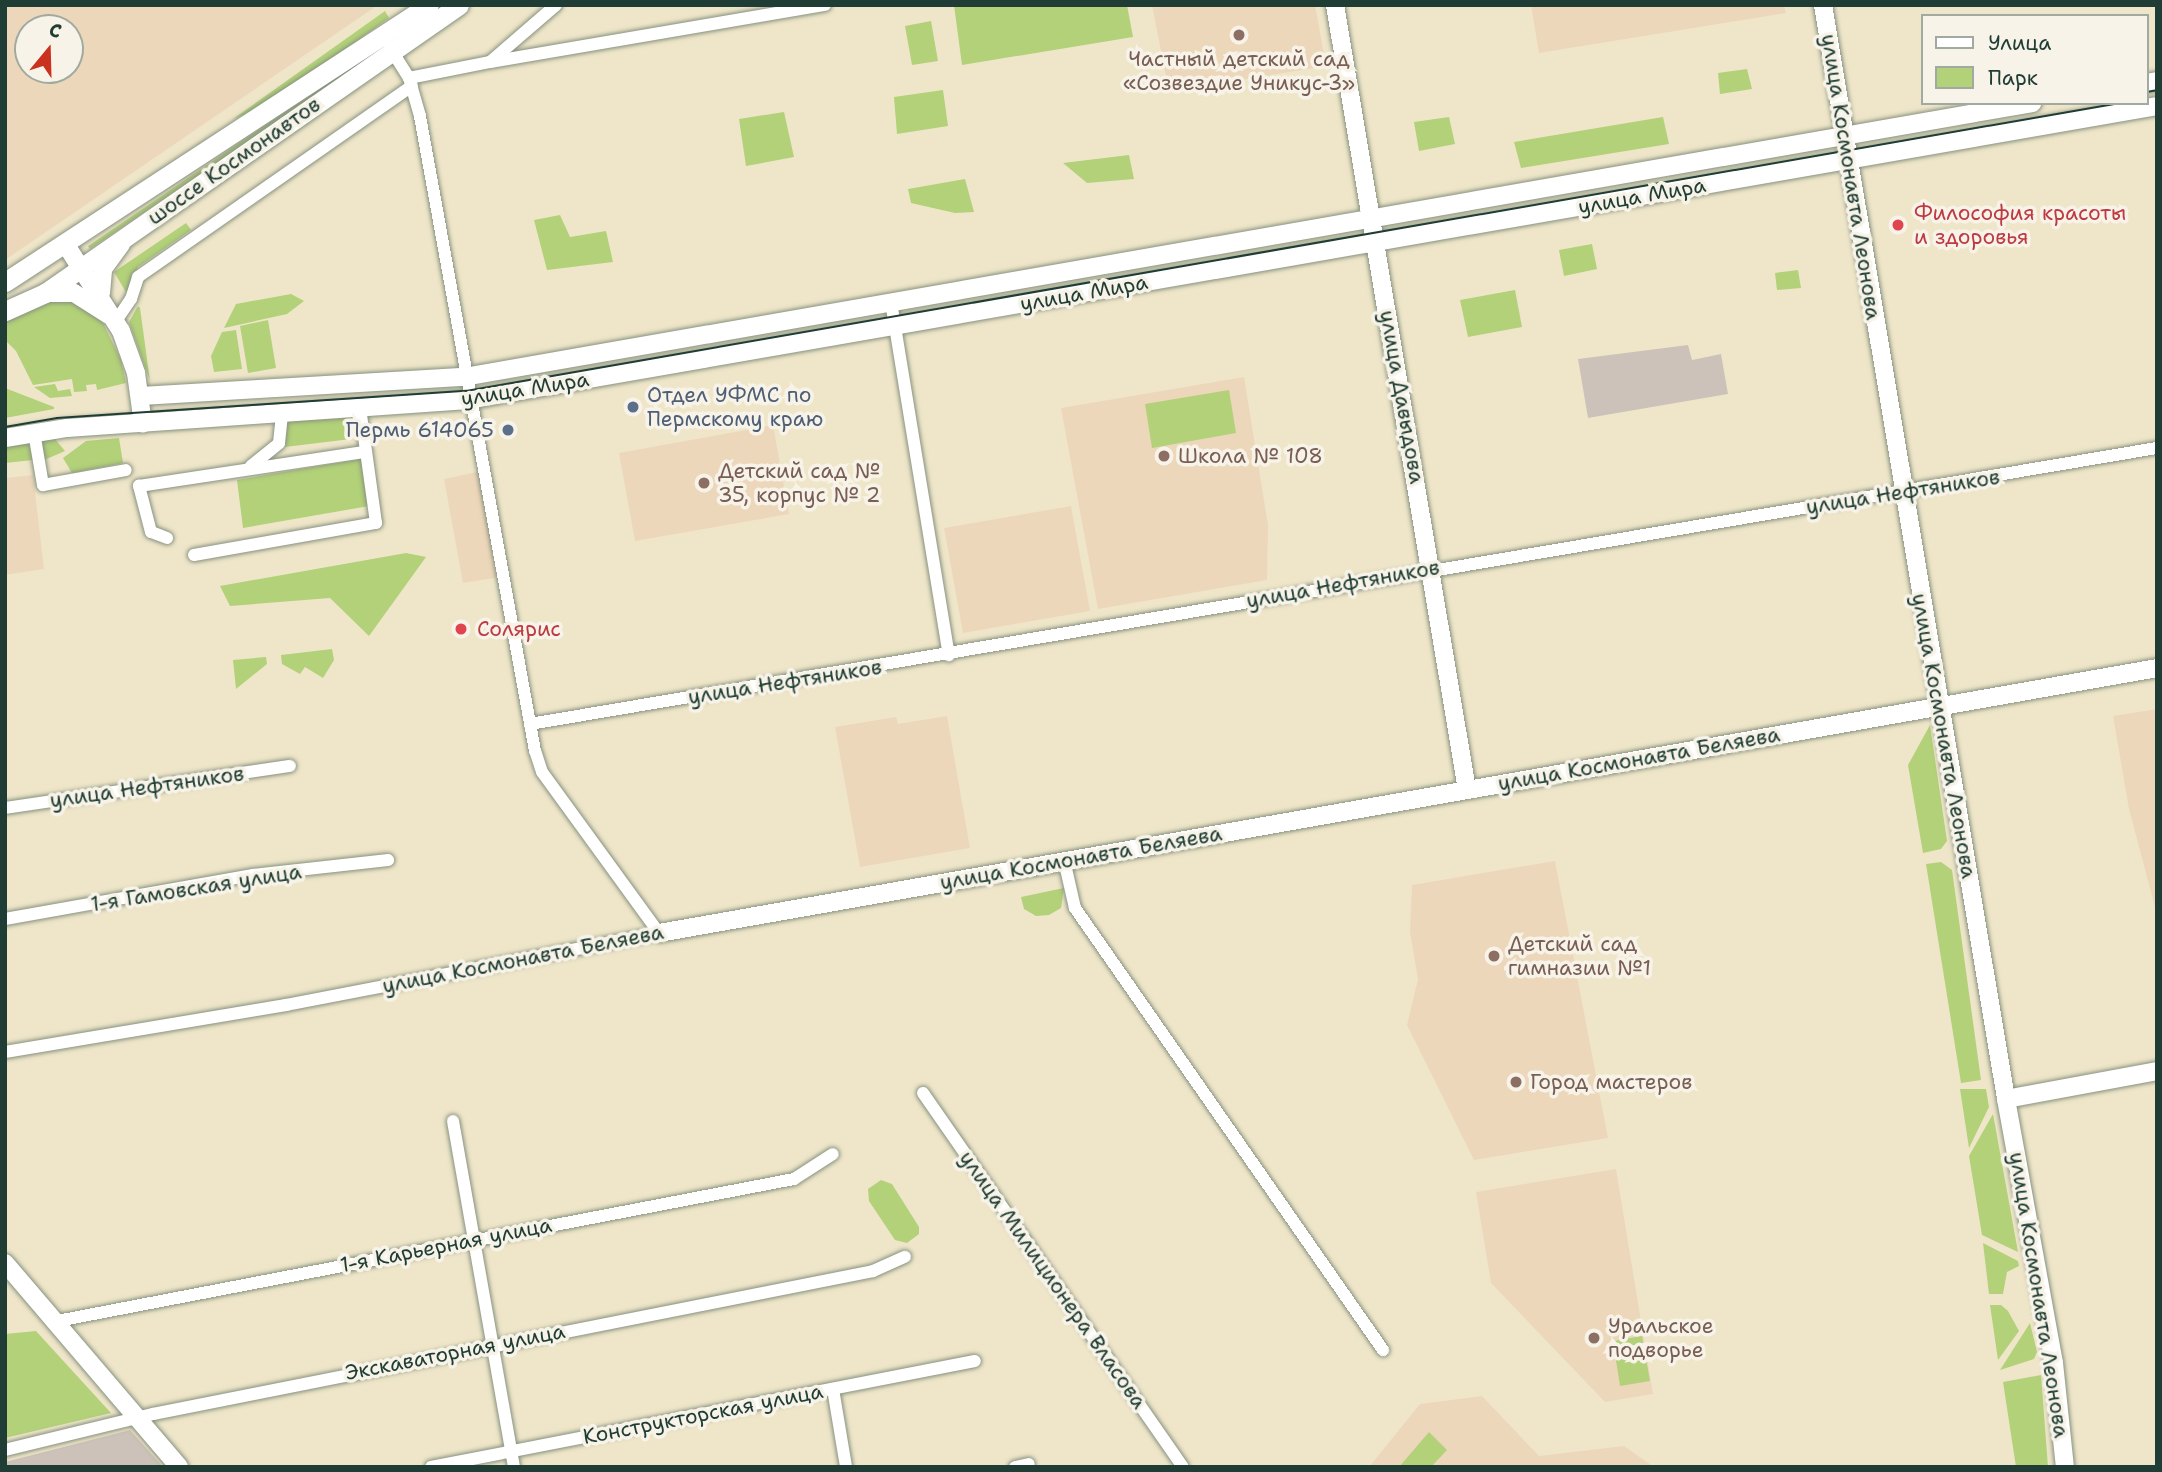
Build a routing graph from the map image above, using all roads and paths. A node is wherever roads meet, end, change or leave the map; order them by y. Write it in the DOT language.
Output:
graph roads {
  1 [pos="429,5"];
  2 [pos="459,5"];
  3 [pos="556,5"];
  4 [pos="825,5"];
  5 [pos="1335,5"];
  6 [pos="1823,5"];
  7 [pos="387,43"];
  8 [pos="490,62"];
  9 [pos="411,82"];
  10 [pos="2021,105"];
  11 [pos="2157,106"];
  12 [pos="1844,136"];
  13 [pos="1848,160"];
  14 [pos="1372,218"];
  15 [pos="127,236"];
  16 [pos="1376,242"];
  17 [pos="66,245"];
  18 [pos="81,268"];
  19 [pos="5,282"];
  20 [pos="45,293"];
  21 [pos="101,293"];
  22 [pos="891,302"];
  23 [pos="5,311"];
  24 [pos="114,319"];
  25 [pos="895,326"];
  26 [pos="464,377"];
  27 [pos="141,396"];
  28 [pos="468,400"];
  29 [pos="360,408"];
  30 [pos="282,414"];
  31 [pos="143,424"];
  32 [pos="34,432"];
  33 [pos="5,438"];
  34 [pos="2157,448"];
  35 [pos="365,452"];
  36 [pos="245,469"];
  37 [pos="126,470"];
  38 [pos="1903,492"];
  39 [pos="167,538"];
  40 [pos="194,555"];
  41 [pos="1430,568"];
  42 [pos="949,655"];
  43 [pos="2157,668"];
  44 [pos="1938,705"];
  45 [pos="530,724"];
  46 [pos="290,766"];
  47 [pos="1467,790"];
  48 [pos="5,808"];
  49 [pos="388,860"];
  50 [pos="1064,860"];
  51 [pos="5,919"];
  52 [pos="659,933"];
  53 [pos="5,1052"];
  54 [pos="2157,1071"];
  55 [pos="923,1093"];
  56 [pos="2006,1099"];
  57 [pos="453,1121"];
  58 [pos="833,1154"];
  59 [pos="475,1239"];
  60 [pos="905,1257"];
  61 [pos="5,1263"];
  62 [pos="52,1322"];
  63 [pos="494,1344"];
  64 [pos="1383,1350"];
  65 [pos="975,1361"];
  66 [pos="833,1389"];
  67 [pos="137,1421"];
  68 [pos="5,1450"];
  69 [pos="513,1450"];
  70 [pos="1029,1464"];
  71 [pos="179,1467"];
  72 [pos="431,1467"];
  73 [pos="514,1467"];
  74 [pos="846,1467"];
  75 [pos="1015,1467"];
  76 [pos="1183,1467"];
  77 [pos="2065,1467"];
  1 -- 7 [label="main road, шоссе Космонавтов"];
  2 -- 7 [label="main road, шоссе Космонавтов"];
  3 -- 8 [label="street"];
  4 -- 8 [label="street"];
  5 -- 14 [label="main road, улица Давыдова"];
  6 -- 12 [label="main road, улица Космонавта Леонова"];
  7 -- 9 [label="street"];
  7 -- 15 [label="main road, шоссе Космонавтов"];
  7 -- 17 [label="main road, шоссе Космонавтов"];
  8 -- 9 [label="street"];
  9 -- 24 [label="street"];
  9 -- 26 [label="street"];
  10 -- 12 [label="main road, улица Мира"];
  11 -- 13 [label="main road, улица Мира"];
  12 -- 13 [label="main road, улица Космонавта Леонова"];
  12 -- 14 [label="main road, улица Мира"];
  13 -- 16 [label="main road, улица Мира"];
  13 -- 38 [label="main road, улица Космонавта Леонова"];
  14 -- 16 [label="main road, улица Давыдова"];
  14 -- 22 [label="main road, улица Мира"];
  15 -- 18 [label="main road, шоссе Космонавтов"];
  15 -- 21 [label="main road"];
  16 -- 25 [label="main road, улица Мира"];
  16 -- 41 [label="main road, улица Давыдова"];
  17 -- 18 [label="main road"];
  17 -- 19 [label="main road, шоссе Космонавтов"];
  18 -- 20 [label="main road, шоссе Космонавтов"];
  18 -- 21 [label="main road"];
  20 -- 23 [label="main road, шоссе Космонавтов"];
  20 -- 24 [label="main road"];
  21 -- 24 [label="main road"];
  22 -- 25 [label="street"];
  22 -- 26 [label="main road, улица Мира"];
  24 -- 27 [label="main road"];
  25 -- 28 [label="main road, улица Мира"];
  25 -- 42 [label="street"];
  26 -- 27 [label="main road, улица Мира"];
  26 -- 28 [label="street"];
  27 -- 31 [label="main road"];
  28 -- 29 [label="main road, улица Мира"];
  28 -- 45 [label="street"];
  29 -- 30 [label="main road, улица Мира"];
  29 -- 35 [label="street"];
  30 -- 31 [label="main road, улица Мира"];
  30 -- 36 [label="street"];
  31 -- 32 [label="main road, улица Мира"];
  32 -- 33 [label="main road, улица Мира"];
  32 -- 37 [label="street"];
  34 -- 38 [label="street, улица Нефтяников"];
  35 -- 36 [label="street"];
  35 -- 40 [label="street"];
  36 -- 39 [label="street"];
  38 -- 41 [label="street, улица Нефтяников"];
  38 -- 44 [label="main road, улица Космонавта Леонова"];
  41 -- 42 [label="street, улица Нефтяников"];
  41 -- 47 [label="main road, улица Давыдова"];
  42 -- 45 [label="street, улица Нефтяников"];
  43 -- 44 [label="main road, улица Космонавта Беляева"];
  44 -- 47 [label="main road, улица Космонавта Беляева"];
  44 -- 56 [label="main road, улица Космонавта Леонова"];
  45 -- 52 [label="street"];
  46 -- 48 [label="street, улица Нефтяников"];
  47 -- 50 [label="main road, улица Космонавта Беляева"];
  49 -- 51 [label="street, 1-я Гамовская улица"];
  50 -- 52 [label="main road, улица Космонавта Беляева"];
  50 -- 64 [label="street"];
  52 -- 53 [label="street, улица Космонавта Беляева"];
  54 -- 56 [label="main road"];
  55 -- 76 [label="street, улица Милиционера Власова"];
  56 -- 77 [label="main road, улица Космонавта Леонова"];
  57 -- 59 [label="street"];
  58 -- 59 [label="street, 1-я Карьерная улица"];
  59 -- 62 [label="street, 1-я Карьерная улица"];
  59 -- 63 [label="street"];
  60 -- 63 [label="street, Экскаваторная улица"];
  61 -- 62 [label="main road"];
  62 -- 67 [label="main road"];
  63 -- 67 [label="street, Экскаваторная улица"];
  63 -- 69 [label="street"];
  65 -- 66 [label="street, Конструкторская улица"];
  66 -- 69 [label="street, Конструкторская улица"];
  66 -- 74 [label="street"];
  67 -- 68 [label="street, Экскаваторная улица"];
  67 -- 71 [label="main road"];
  69 -- 72 [label="street, Конструкторская улица"];
  69 -- 73 [label="street"];
  70 -- 75 [label="street"];
}
